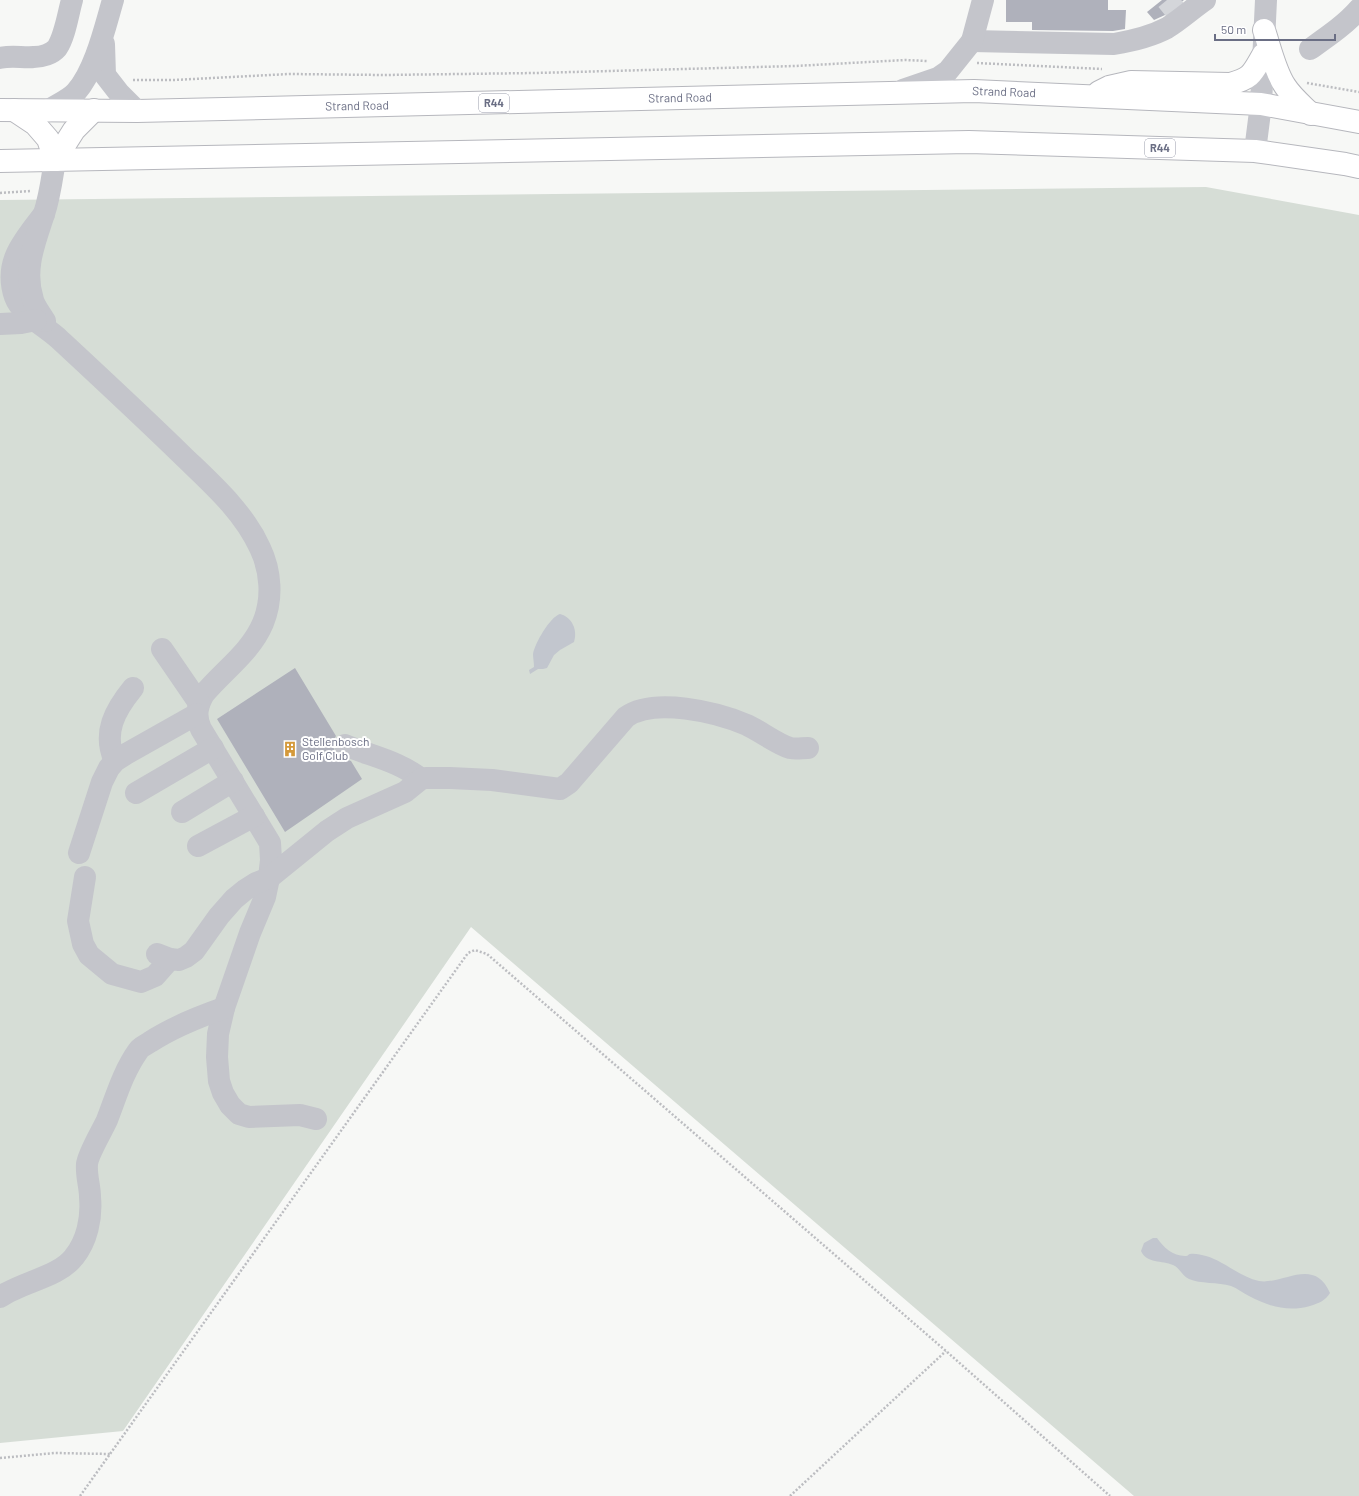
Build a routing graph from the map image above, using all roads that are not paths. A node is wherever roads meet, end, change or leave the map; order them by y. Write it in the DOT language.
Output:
graph roads {
  1 [pos="72,0"];
  2 [pos="113,0"];
  3 [pos="983,0"];
  4 [pos="1205,0"];
  5 [pos="1266,0"];
  6 [pos="1359,9"];
  7 [pos="1264,30"];
  8 [pos="104,33"];
  9 [pos="972,41"];
  10 [pos="1310,49"];
  11 [pos="1263,55"];
  12 [pos="0,58"];
  13 [pos="890,94"];
  14 [pos="1091,96"];
  15 [pos="1261,104"];
  16 [pos="7,110"];
  17 [pos="94,110"];
  18 [pos="47,111"];
  19 [pos="137,111"];
  20 [pos="1311,114"];
  21 [pos="1359,122"];
  22 [pos="1255,151"];
  23 [pos="54,160"];
  24 [pos="0,161"];
  25 [pos="1359,167"];
  26 [pos="0,324"];
  27 [pos="43,325"];
  28 [pos="162,649"];
  29 [pos="133,688"];
  30 [pos="198,708"];
  31 [pos="345,745"];
  32 [pos="213,748"];
  33 [pos="808,748"];
  34 [pos="116,761"];
  35 [pos="421,779"];
  36 [pos="233,781"];
  37 [pos="136,793"];
  38 [pos="182,812"];
  39 [pos="254,816"];
  40 [pos="198,846"];
  41 [pos="79,853"];
  42 [pos="85,877"];
  43 [pos="269,878"];
  44 [pos="224,1008"];
  45 [pos="316,1120"];
  46 [pos="0,1297"];
  1 -- 12 [label="street"];
  2 -- 8 [label="street"];
  3 -- 9 [label="street"];
  4 -- 9 [label="street"];
  5 -- 7 [label="street"];
  6 -- 10 [label="street"];
  7 -- 11 [label="street"];
  7 -- 20 [label="main road"];
  8 -- 18 [label="street"];
  8 -- 19 [label="street"];
  9 -- 13 [label="street"];
  11 -- 14 [label="main road"];
  11 -- 15 [label="street"];
  13 -- 14 [label="main road, Strand Road / R44"];
  13 -- 19 [label="main road, Strand Road / R44"];
  14 -- 15 [label="main road, Strand Road / R44"];
  15 -- 20 [label="main road, Strand Road / R44"];
  15 -- 22 [label="street"];
  16 -- 18 [label="main road, Strand Road / R44"];
  16 -- 23 [label="main road"];
  17 -- 18 [label="main road, Strand Road / R44"];
  17 -- 19 [label="main road, Strand Road / R44"];
  17 -- 23 [label="main road"];
  20 -- 21 [label="main road, Strand Road / R44"];
  22 -- 23 [label="main road, R44"];
  22 -- 25 [label="main road, R44"];
  23 -- 24 [label="main road, R44"];
  23 -- 27 [label="street"];
  26 -- 27 [label="street"];
  27 -- 30 [label="street"];
  28 -- 30 [label="street"];
  29 -- 34 [label="street"];
  30 -- 32 [label="street"];
  30 -- 34 [label="street"];
  31 -- 35 [label="street"];
  32 -- 36 [label="street"];
  32 -- 37 [label="street"];
  33 -- 35 [label="street"];
  34 -- 41 [label="street"];
  35 -- 43 [label="street"];
  36 -- 38 [label="street"];
  36 -- 39 [label="street"];
  39 -- 40 [label="street"];
  39 -- 43 [label="street"];
  42 -- 43 [label="street"];
  43 -- 44 [label="street"];
  44 -- 45 [label="street"];
  44 -- 46 [label="street"];
}
